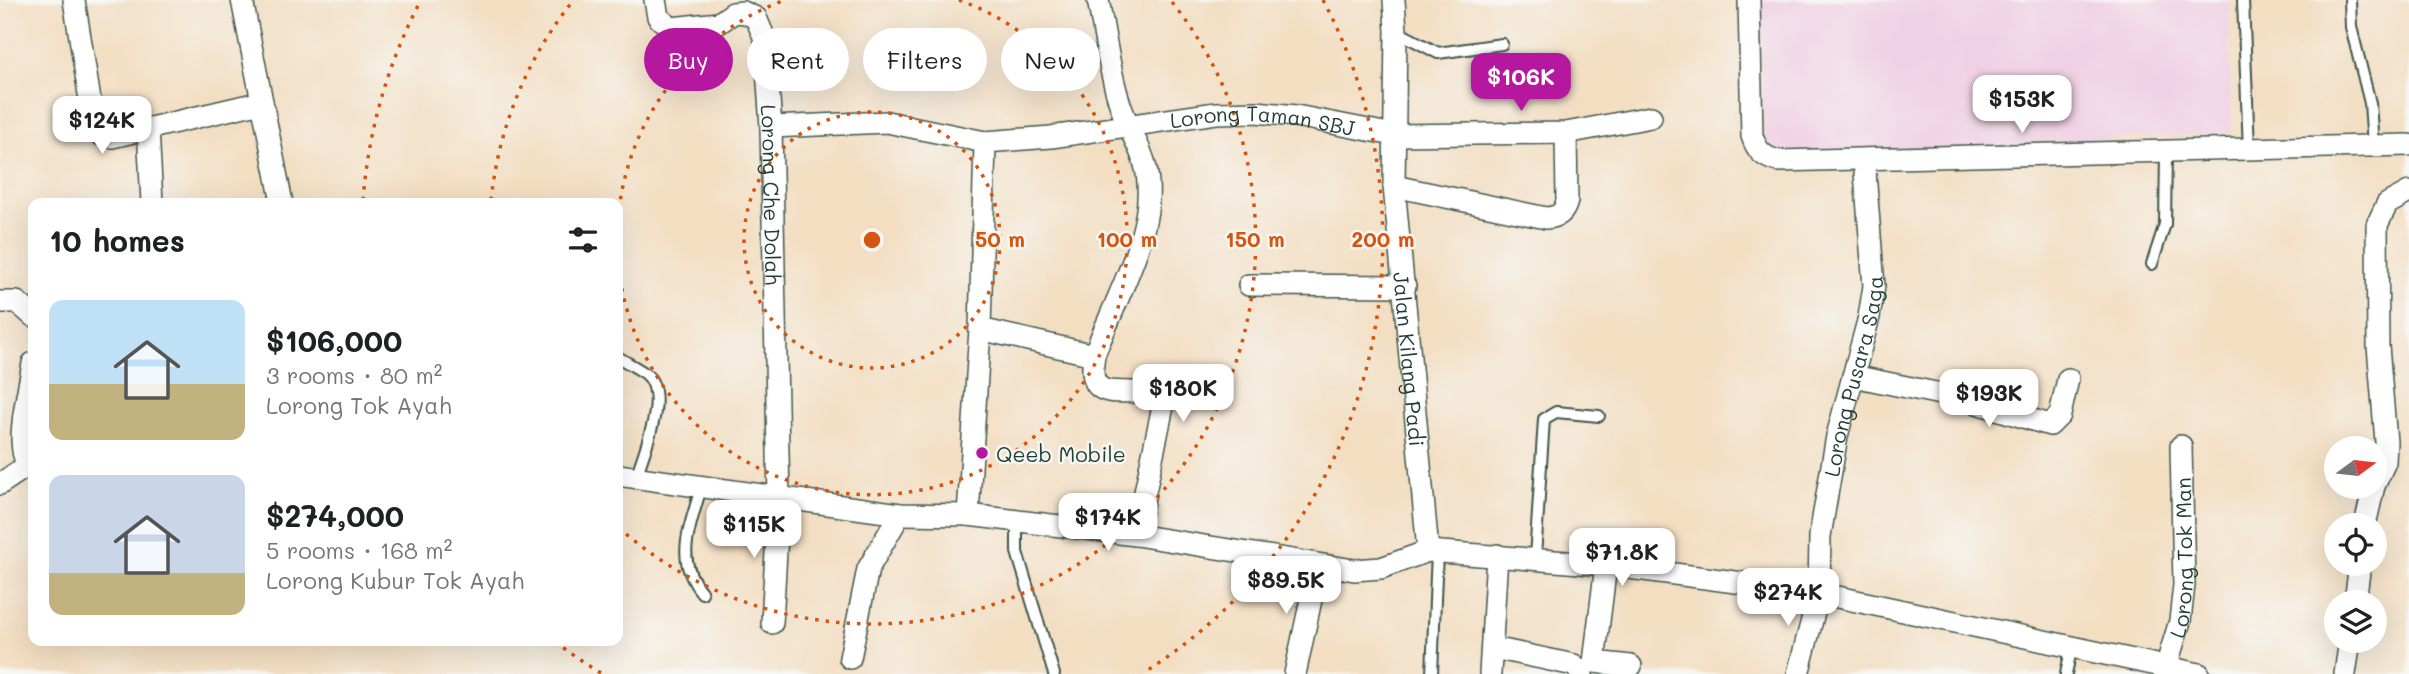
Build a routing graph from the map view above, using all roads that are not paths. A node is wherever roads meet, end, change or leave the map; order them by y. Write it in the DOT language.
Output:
graph roads {
  1 [pos="74,0"];
  2 [pos="242,0"];
  3 [pos="655,0"];
  4 [pos="1098,0"];
  5 [pos="1394,0"];
  6 [pos="1748,0"];
  7 [pos="2242,0"];
  8 [pos="2350,0"];
  9 [pos="1396,31"];
  10 [pos="1502,44"];
  11 [pos="262,102"];
  12 [pos="1650,117"];
  13 [pos="1129,125"];
  14 [pos="771,127"];
  15 [pos="148,128"];
  16 [pos="1566,134"];
  17 [pos="1394,135"];
  18 [pos="985,142"];
  19 [pos="2409,145"];
  20 [pos="2373,146"];
  21 [pos="2249,150"];
  22 [pos="2166,152"];
  23 [pos="1864,160"];
  24 [pos="1394,186"];
  25 [pos="2409,192"];
  26 [pos="152,198"];
  27 [pos="281,198"];
  28 [pos="2152,264"];
  29 [pos="1249,285"];
  30 [pos="1405,286"];
  31 [pos="0,302"];
  32 [pos="28,312"];
  33 [pos="980,329"];
  34 [pos="1094,355"];
  35 [pos="623,360"];
  36 [pos="1853,376"];
  37 [pos="2068,379"];
  38 [pos="28,398"];
  39 [pos="1599,416"];
  40 [pos="2386,436"];
  41 [pos="2181,446"];
  42 [pos="28,465"];
  43 [pos="28,469"];
  44 [pos="627,476"];
  45 [pos="0,484"];
  46 [pos="701,487"];
  47 [pos="779,498"];
  48 [pos="900,514"];
  49 [pos="968,516"];
  50 [pos="1017,520"];
  51 [pos="1136,535"];
  52 [pos="1433,551"];
  53 [pos="1497,555"];
  54 [pos="1535,558"];
  55 [pos="1606,565"];
  56 [pos="1318,567"];
  57 [pos="702,593"];
  58 [pos="1818,593"];
  59 [pos="772,624"];
  60 [pos="2072,645"];
  61 [pos="1493,648"];
  62 [pos="2348,653"];
  63 [pos="850,658"];
  64 [pos="1631,666"];
  65 [pos="2165,670"];
  66 [pos="1054,674"];
  67 [pos="1295,674"];
  68 [pos="1432,674"];
  69 [pos="1490,674"];
  70 [pos="1582,674"];
  71 [pos="1798,674"];
  72 [pos="2066,674"];
  73 [pos="2199,674"];
  74 [pos="2345,674"];
  1 -- 15 [label="street"];
  2 -- 11 [label="street"];
  3 -- 14 [label="street, Lorong Che Dolah"];
  4 -- 13 [label="street"];
  5 -- 9 [label="street, Jalan Kilang Padi"];
  6 -- 23 [label="street"];
  7 -- 21 [label="lane"];
  8 -- 20 [label="lane"];
  9 -- 10 [label="lane"];
  9 -- 17 [label="street, Jalan Kilang Padi"];
  11 -- 15 [label="street"];
  11 -- 27 [label="street"];
  12 -- 16 [label="street, Lorong Taman SBJ"];
  13 -- 17 [label="street, Lorong Taman SBJ"];
  13 -- 18 [label="street, Lorong Taman SBJ"];
  13 -- 34 [label="street"];
  14 -- 18 [label="street, Lorong Taman SBJ"];
  14 -- 47 [label="street, Lorong Che Dolah"];
  15 -- 26 [label="street"];
  16 -- 17 [label="street, Lorong Taman SBJ"];
  16 -- 24 [label="street"];
  17 -- 24 [label="street, Jalan Kilang Padi"];
  18 -- 33 [label="street"];
  19 -- 20 [label="street"];
  20 -- 21 [label="street"];
  21 -- 22 [label="street"];
  22 -- 23 [label="street"];
  22 -- 28 [label="lane"];
  23 -- 36 [label="street, Lorong Pusara Saga"];
  24 -- 30 [label="street, Jalan Kilang Padi"];
  25 -- 40 [label="street"];
  29 -- 30 [label="street"];
  30 -- 52 [label="street, Jalan Kilang Padi"];
  31 -- 32 [label="street"];
  33 -- 34 [label="street"];
  33 -- 49 [label="street"];
  34 -- 51 [label="street"];
  35 -- 44 [label="lane"];
  36 -- 37 [label="street"];
  36 -- 58 [label="street, Lorong Pusara Saga"];
  38 -- 42 [label="street"];
  39 -- 54 [label="lane"];
  41 -- 65 [label="street, Lorong Tok Man"];
  43 -- 45 [label="street"];
  44 -- 46 [label="street"];
  46 -- 47 [label="street"];
  46 -- 57 [label="lane"];
  47 -- 48 [label="street"];
  47 -- 59 [label="street, Lorong Che Dolah"];
  48 -- 49 [label="street"];
  48 -- 63 [label="street"];
  49 -- 50 [label="street"];
  50 -- 51 [label="street"];
  50 -- 66 [label="lane"];
  51 -- 56 [label="street"];
  52 -- 53 [label="street"];
  52 -- 56 [label="street"];
  52 -- 68 [label="lane"];
  53 -- 54 [label="street"];
  53 -- 61 [label="street"];
  54 -- 55 [label="street"];
  55 -- 58 [label="street"];
  55 -- 64 [label="street"];
  56 -- 67 [label="street"];
  58 -- 60 [label="street"];
  58 -- 71 [label="street, Lorong Pusara Saga"];
  60 -- 65 [label="street"];
  60 -- 72 [label="lane"];
  61 -- 69 [label="street"];
  61 -- 70 [label="street"];
  62 -- 74 [label="street"];
  65 -- 73 [label="street"];
}
